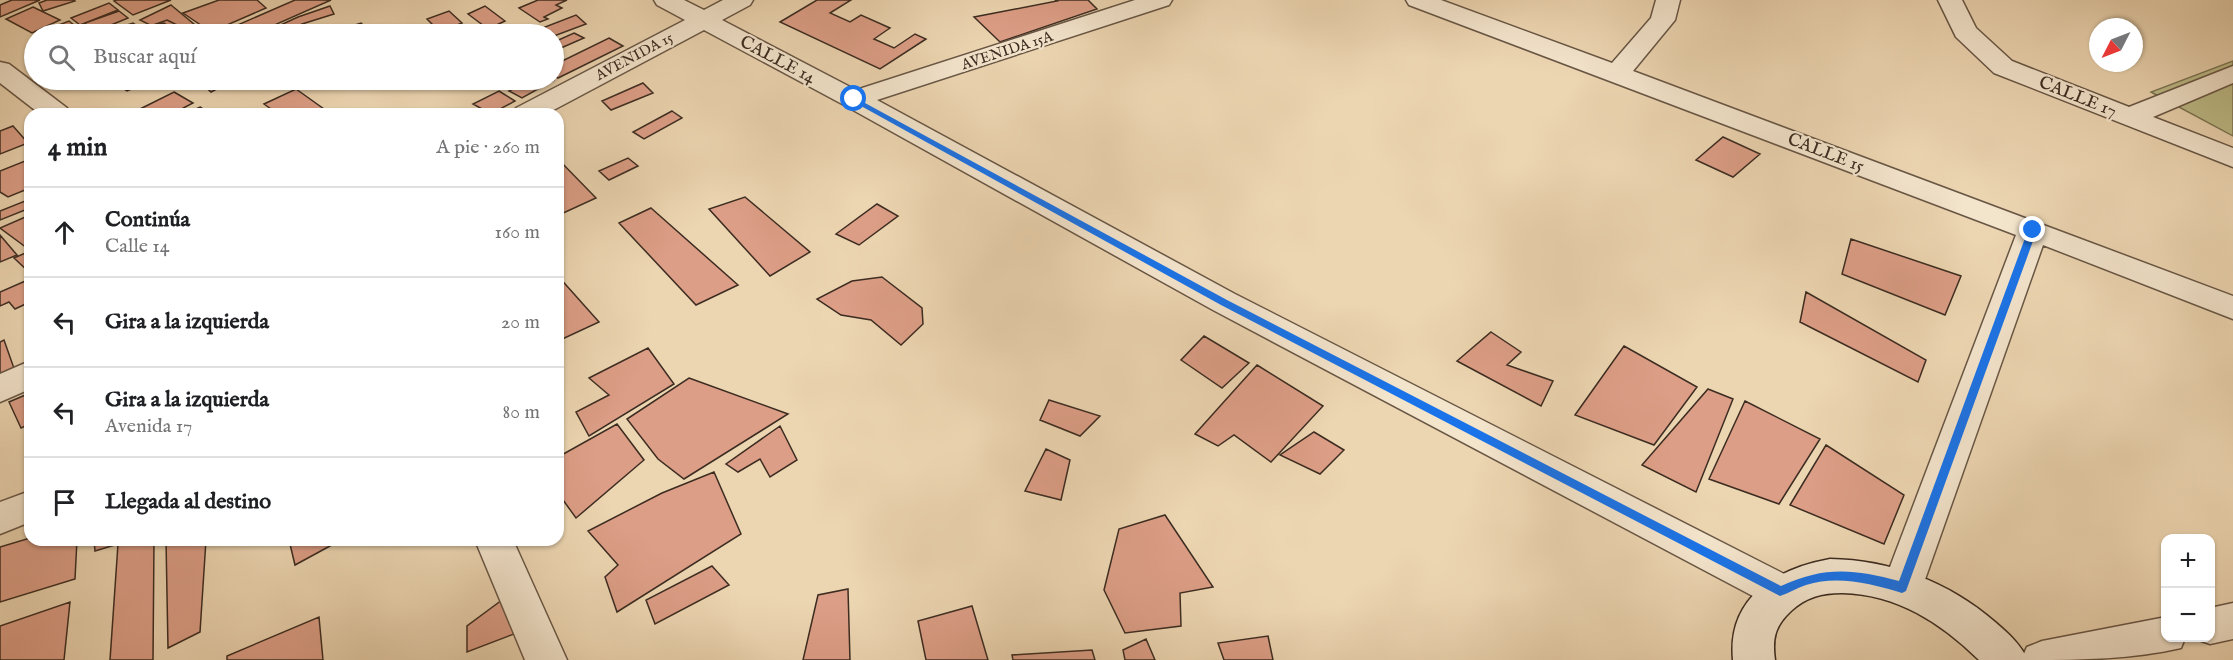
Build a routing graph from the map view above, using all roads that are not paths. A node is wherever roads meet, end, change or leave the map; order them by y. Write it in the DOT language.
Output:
graph roads {
  1 [pos="666,0"];
  2 [pos="741,0"];
  3 [pos="1160,0"];
  4 [pos="1418,0"];
  5 [pos="1668,0"];
  6 [pos="1950,0"];
  7 [pos="704,19"];
  8 [pos="0,70"];
  9 [pos="1617,74"];
  10 [pos="2233,74"];
  11 [pos="24,89"];
  12 [pos="26,90"];
  13 [pos="854,99"];
  14 [pos="49,108"];
  15 [pos="537,108"];
  16 [pos="2128,117"];
  17 [pos="2233,158"];
  18 [pos="2033,230"];
  19 [pos="2233,308"];
  20 [pos="24,377"];
  21 [pos="0,389"];
  22 [pos="24,508"];
  23 [pos="0,518"];
  24 [pos="497,546"];
  25 [pos="1902,588"];
  26 [pos="1780,591"];
  27 [pos="2233,621"];
  28 [pos="2215,625"];
  29 [pos="2161,636"];
  30 [pos="546,660"];
  31 [pos="1754,660"];
  32 [pos="2007,660"];
  33 [pos="2042,660"];
  1 -- 7 [label="street, CALLE 14"];
  2 -- 7 [label="street, AVENIDA 15"];
  3 -- 13 [label="street, AVENIDA 15A"];
  4 -- 9 [label="street, CALLE 15"];
  5 -- 9 [label="street"];
  6 -- 16 [label="street, CALLE 17"];
  7 -- 13 [label="street, CALLE 14"];
  7 -- 15 [label="street, AVENIDA 15"];
  8 -- 11 [label="street"];
  9 -- 18 [label="street, CALLE 15"];
  10 -- 16 [label="street"];
  12 -- 14 [label="street"];
  13 -- 26 [label="street, CALLE 14"];
  16 -- 17 [label="street, CALLE 17"];
  18 -- 19 [label="street, CALLE 15"];
  18 -- 25 [label="street"];
  20 -- 21 [label="street"];
  22 -- 23 [label="street"];
  24 -- 30 [label="street"];
  25 -- 26 [label="street"];
  25 -- 32 [label="street"];
  26 -- 31 [label="street"];
  27 -- 28 [label="street"];
  29 -- 33 [label="street"];
}
